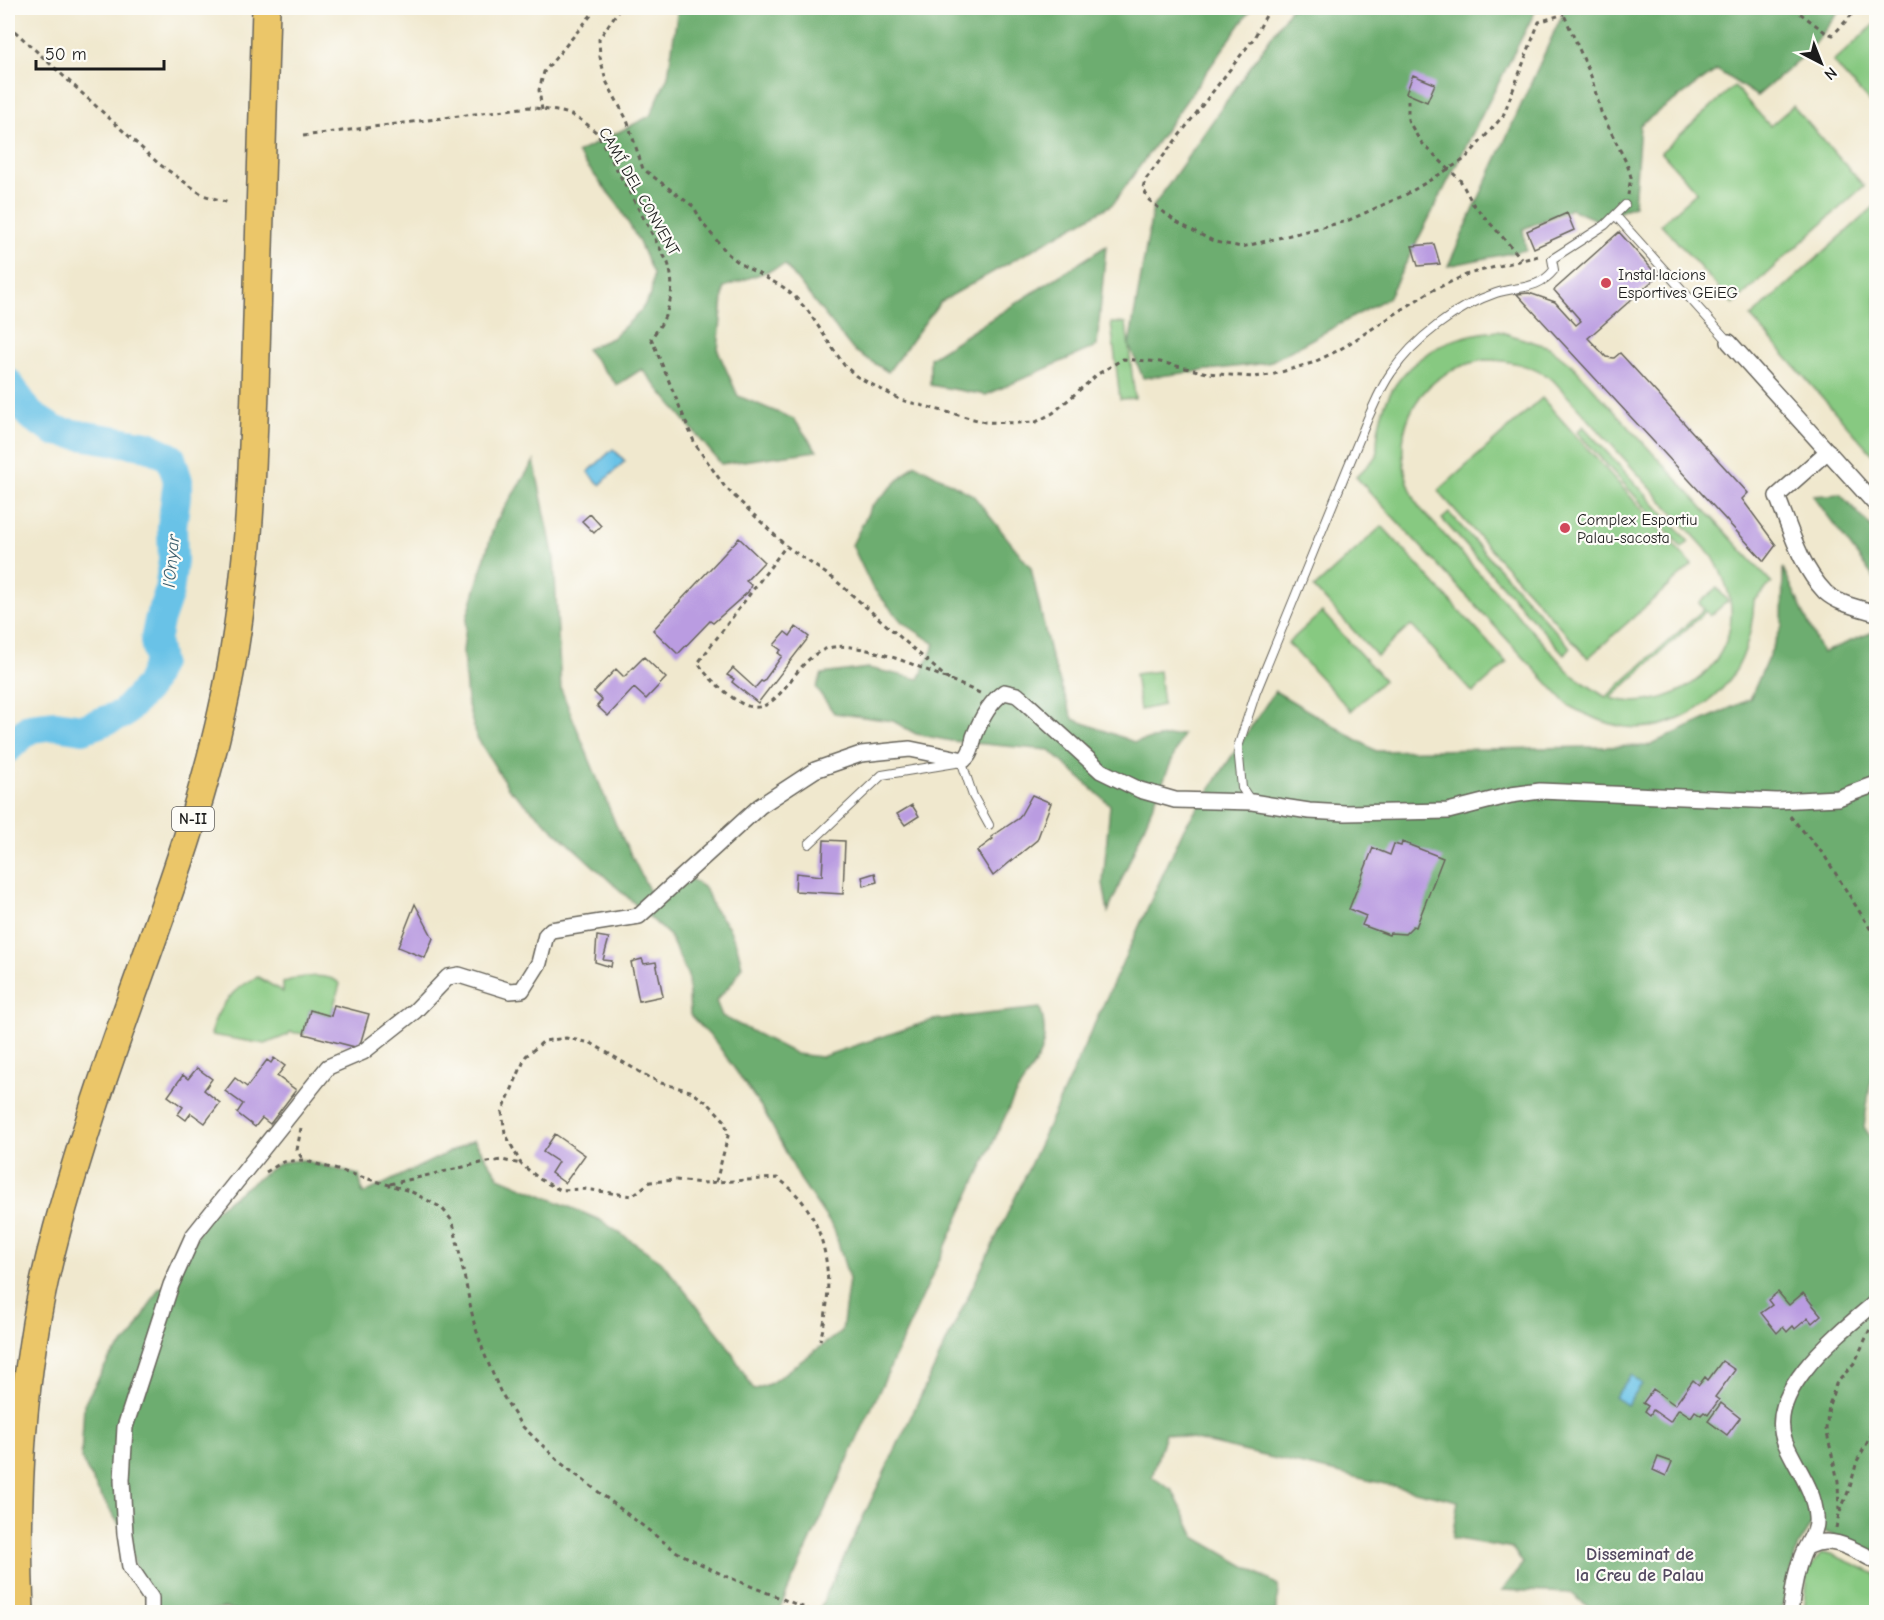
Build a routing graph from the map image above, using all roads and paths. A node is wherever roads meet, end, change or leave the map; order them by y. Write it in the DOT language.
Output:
graph roads {
  1 [pos="266,8"];
  2 [pos="597,8"];
  3 [pos="620,8"];
  4 [pos="1270,8"];
  5 [pos="1561,8"];
  6 [pos="1793,8"];
  7 [pos="1858,8"];
  8 [pos="1564,14"];
  9 [pos="8,25"];
  10 [pos="1408,100"];
  11 [pos="542,110"];
  12 [pos="303,136"];
  13 [pos="230,203"];
  14 [pos="1625,205"];
  15 [pos="1615,215"];
  16 [pos="1522,259"];
  17 [pos="1552,259"];
  18 [pos="1729,342"];
  19 [pos="1828,451"];
  20 [pos="1876,505"];
  21 [pos="786,546"];
  22 [pos="1876,613"];
  23 [pos="949,680"];
  24 [pos="994,699"];
  25 [pos="963,761"];
  26 [pos="1876,784"];
  27 [pos="1777,801"];
  28 [pos="1251,802"];
  29 [pos="989,825"];
  30 [pos="809,844"];
  31 [pos="1876,938"];
  32 [pos="303,1160"];
  33 [pos="521,1164"];
  34 [pos="716,1182"];
  35 [pos="389,1185"];
  36 [pos="1876,1302"];
  37 [pos="1871,1328"];
  38 [pos="820,1340"];
  39 [pos="1876,1427"];
  40 [pos="1839,1514"];
  41 [pos="1833,1541"];
  42 [pos="1809,1546"];
  43 [pos="1876,1561"];
  44 [pos="20,1612"];
  45 [pos="151,1612"];
  46 [pos="815,1612"];
  47 [pos="1790,1612"];
  1 -- 44 [label="highway, N-II"];
  2 -- 11 [label="path"];
  3 -- 16 [label="path"];
  4 -- 8 [label="path"];
  5 -- 8 [label="path"];
  6 -- 7 [label="path"];
  8 -- 14 [label="path"];
  9 -- 13 [label="path"];
  10 -- 16 [label="path"];
  11 -- 12 [label="path, CAMÍ DEL CONVENT"];
  11 -- 21 [label="path, CAMÍ DEL CONVENT"];
  14 -- 15 [label="lane"];
  15 -- 17 [label="lane"];
  15 -- 18 [label="lane"];
  16 -- 17 [label="path"];
  17 -- 28 [label="lane"];
  18 -- 19 [label="street"];
  19 -- 20 [label="street"];
  19 -- 22 [label="street"];
  21 -- 23 [label="path, CAMÍ DEL CONVENT"];
  21 -- 23 [label="path"];
  23 -- 24 [label="path"];
  24 -- 25 [label="street"];
  24 -- 28 [label="street"];
  25 -- 29 [label="lane"];
  25 -- 30 [label="lane"];
  25 -- 45 [label="street"];
  26 -- 27 [label="street"];
  27 -- 28 [label="street"];
  27 -- 31 [label="path"];
  32 -- 35 [label="path"];
  33 -- 34 [label="path"];
  33 -- 34 [label="path"];
  33 -- 35 [label="path"];
  34 -- 38 [label="path"];
  35 -- 46 [label="path"];
  36 -- 42 [label="street"];
  37 -- 40 [label="path"];
  39 -- 40 [label="path"];
  40 -- 41 [label="path"];
  41 -- 42 [label="street"];
  41 -- 43 [label="street"];
  42 -- 47 [label="street"];
}
